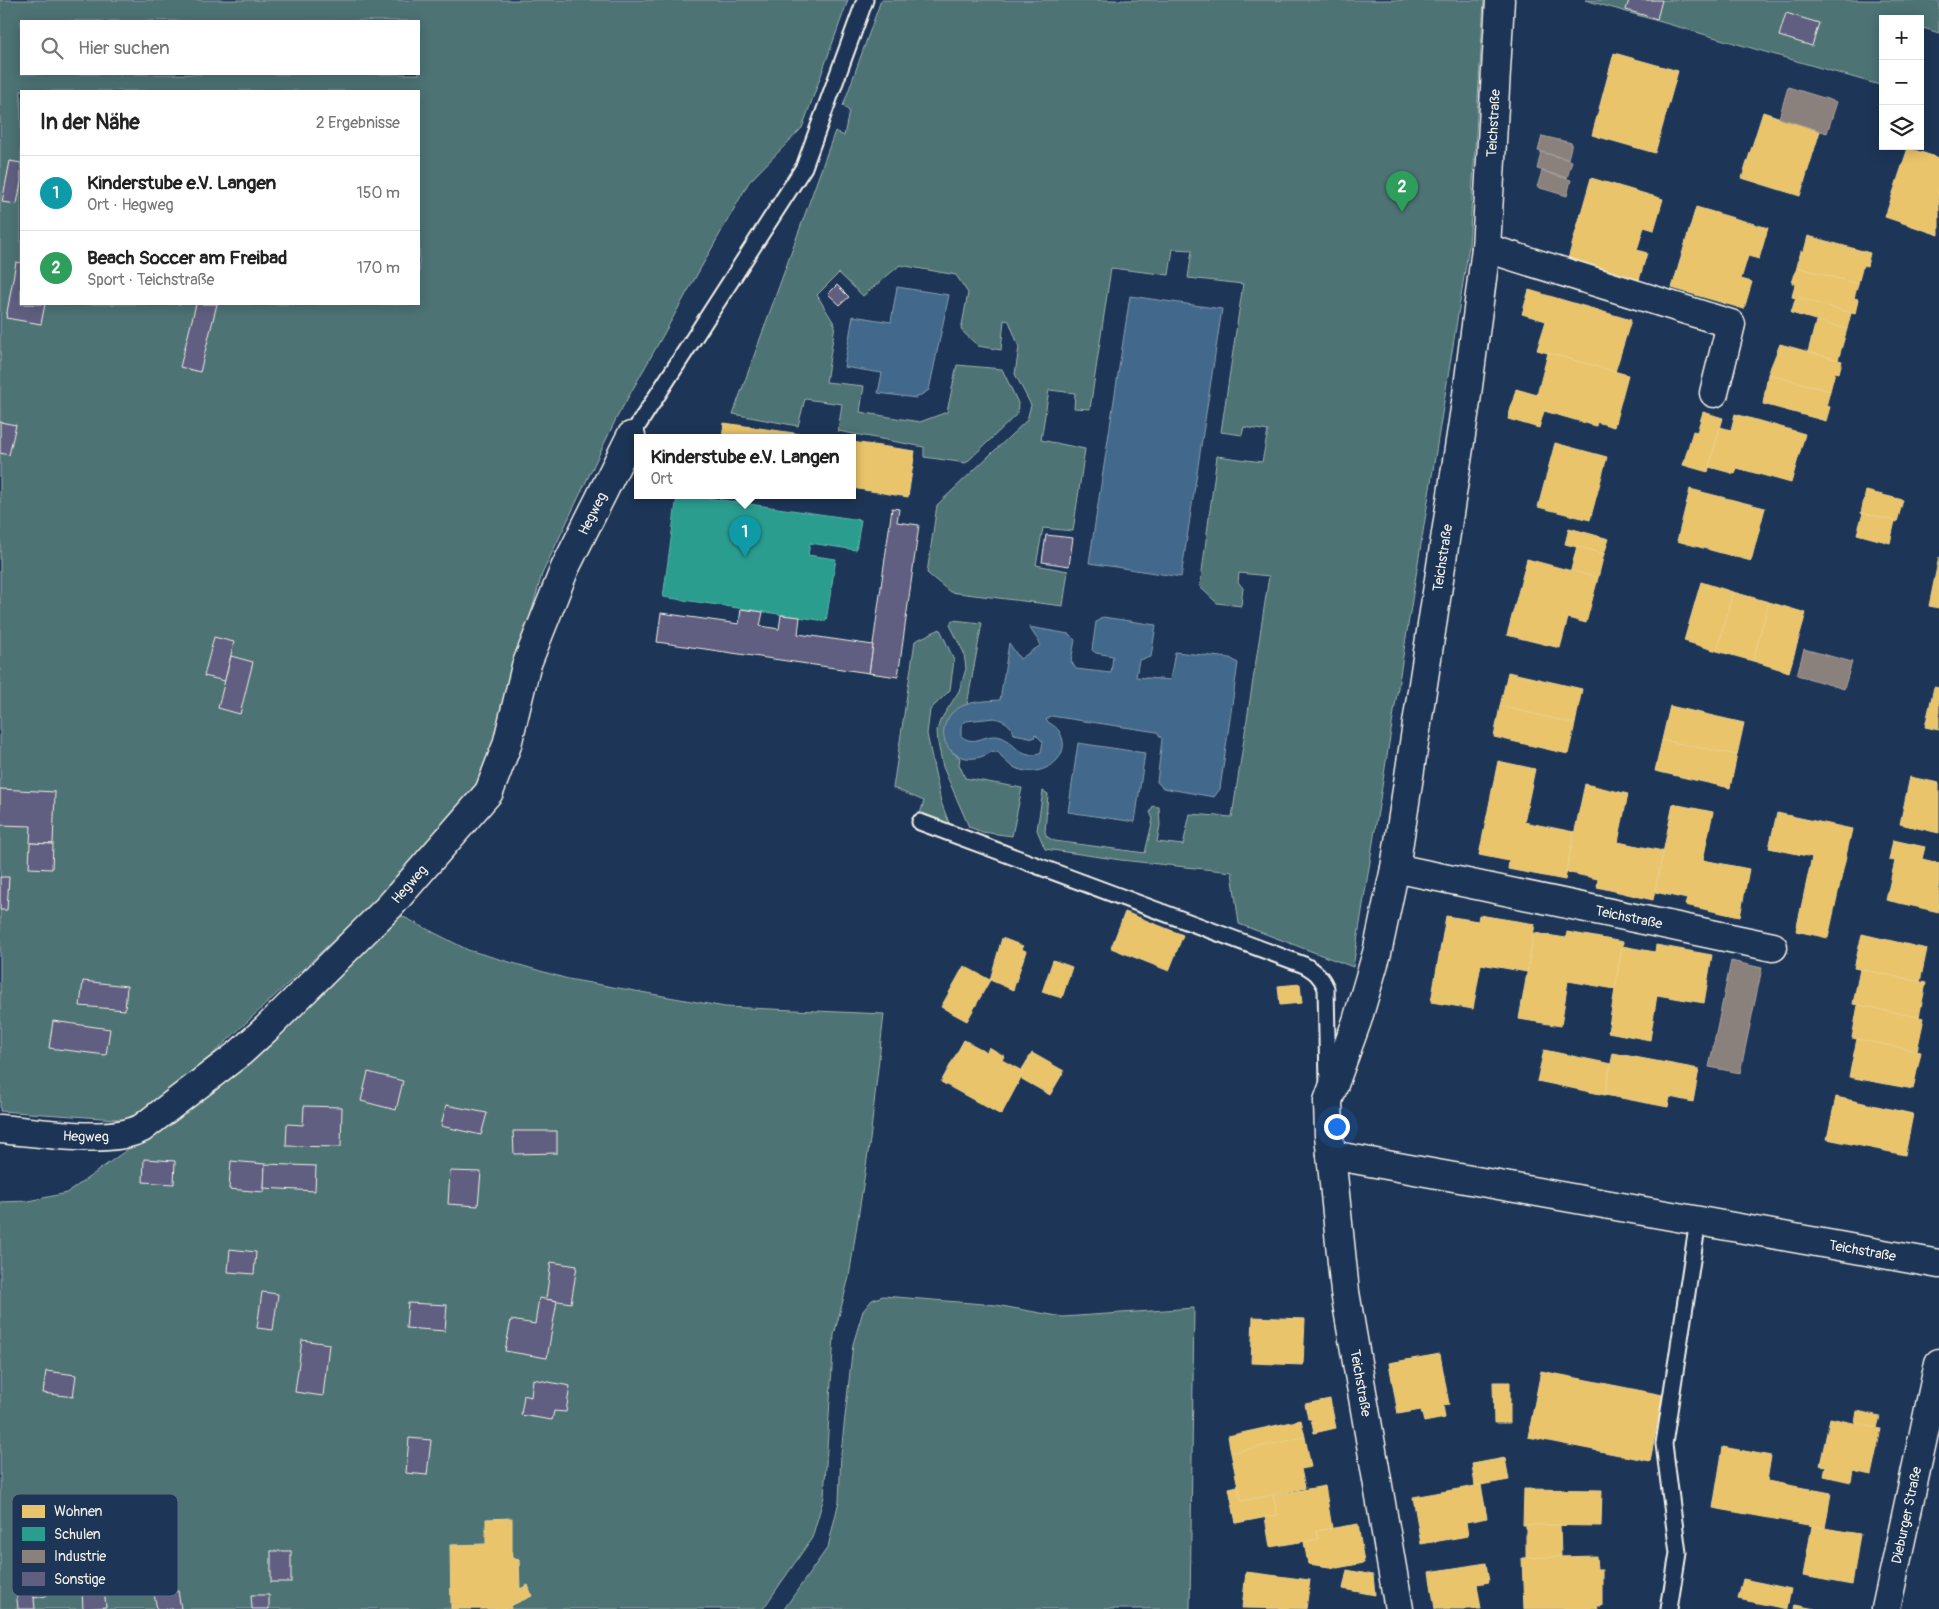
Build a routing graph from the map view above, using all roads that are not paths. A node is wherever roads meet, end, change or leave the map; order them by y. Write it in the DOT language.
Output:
graph roads {
  1 [pos="865,0"];
  2 [pos="1500,0"];
  3 [pos="1486,248"];
  4 [pos="1714,393"];
  5 [pos="631,436"];
  6 [pos="920,822"];
  7 [pos="1395,868"];
  8 [pos="1774,947"];
  9 [pos="1328,1101"];
  10 [pos="0,1128"];
  11 [pos="1331,1155"];
  12 [pos="1698,1221"];
  13 [pos="1939,1264"];
  14 [pos="1939,1363"];
  15 [pos="1934,1416"];
  16 [pos="1399,1609"];
  17 [pos="1669,1609"];
  18 [pos="1886,1609"];
  1 -- 5 [label="lane"];
  2 -- 3 [label="street, Teichstraße"];
  3 -- 4 [label="street"];
  3 -- 7 [label="street, Teichstraße"];
  5 -- 10 [label="street, Hegweg"];
  6 -- 9 [label="lane"];
  7 -- 8 [label="street, Teichstraße"];
  7 -- 9 [label="street, Teichstraße"];
  9 -- 11 [label="street, Teichstraße"];
  11 -- 12 [label="street, Teichstraße"];
  11 -- 16 [label="street, Teichstraße"];
  12 -- 13 [label="street, Teichstraße"];
  12 -- 17 [label="lane"];
  14 -- 15 [label="street, Dieburger Straße"];
  15 -- 18 [label="street, Dieburger Straße"];
}
